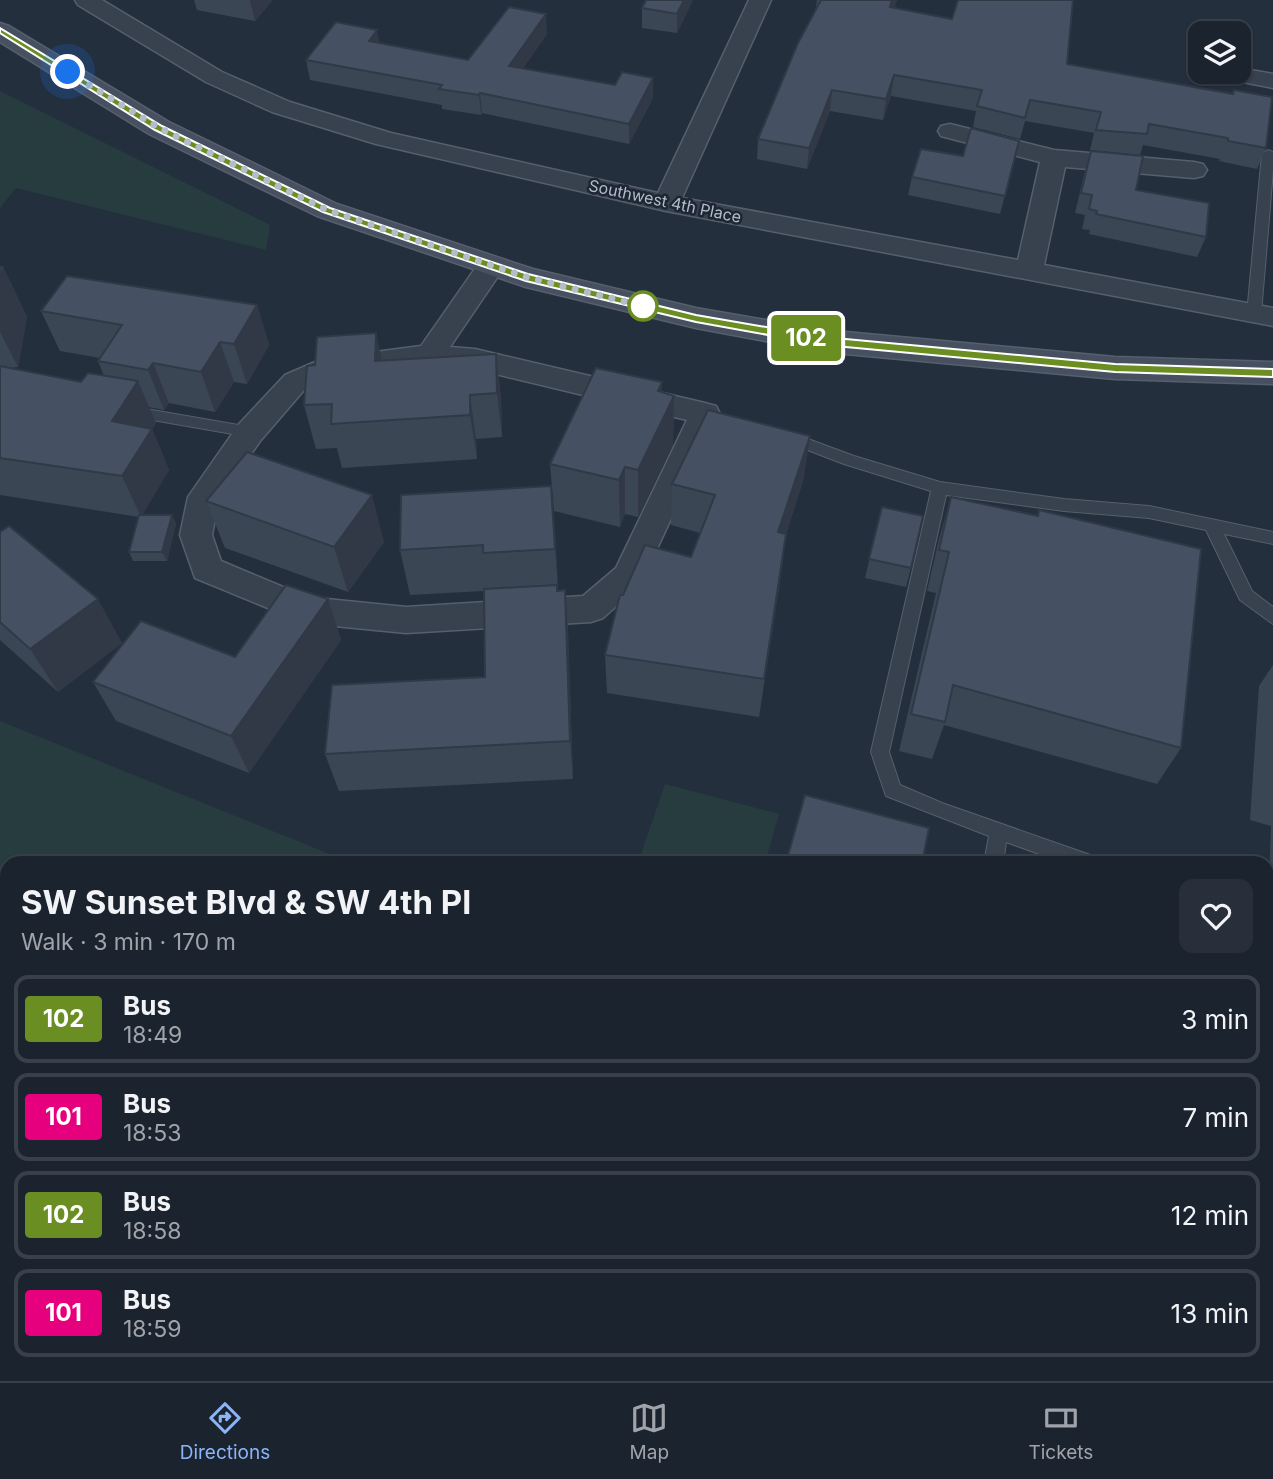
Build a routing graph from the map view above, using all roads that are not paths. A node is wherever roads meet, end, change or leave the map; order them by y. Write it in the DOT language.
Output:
graph roads {
  1 [pos="86,0"];
  2 [pos="760,0"];
  3 [pos="0,31"];
  4 [pos="1251,77"];
  5 [pos="1273,80"];
  6 [pos="950,131"];
  7 [pos="1268,154"];
  8 [pos="1054,158"];
  9 [pos="1194,170"];
  10 [pos="666,203"];
  11 [pos="491,266"];
  12 [pos="1029,272"];
  13 [pos="1264,315"];
  14 [pos="430,355"];
  15 [pos="1273,373"];
  16 [pos="113,408"];
  17 [pos="250,432"];
  18 [pos="778,433"];
  19 [pos="940,488"];
  20 [pos="1212,525"];
  21 [pos="1273,538"];
  22 [pos="1273,617"];
  23 [pos="999,831"];
  24 [pos="994,856"];
  25 [pos="1069,856"];
  1 -- 10 [label="street, Southwest 4th Place"];
  2 -- 10 [label="street"];
  3 -- 11 [label="main road"];
  4 -- 5 [label="street"];
  6 -- 8 [label="street"];
  7 -- 13 [label="lane"];
  8 -- 9 [label="street"];
  8 -- 12 [label="street"];
  10 -- 12 [label="street, Southwest 4th Place"];
  11 -- 14 [label="street"];
  11 -- 15 [label="main road"];
  12 -- 13 [label="street, Southwest 4th Place"];
  14 -- 17 [label="street"];
  14 -- 17 [label="street"];
  16 -- 17 [label="lane"];
  18 -- 19 [label="lane"];
  19 -- 20 [label="lane"];
  19 -- 23 [label="lane"];
  20 -- 21 [label="lane"];
  20 -- 22 [label="lane"];
  23 -- 24 [label="lane"];
  23 -- 25 [label="lane"];
}
